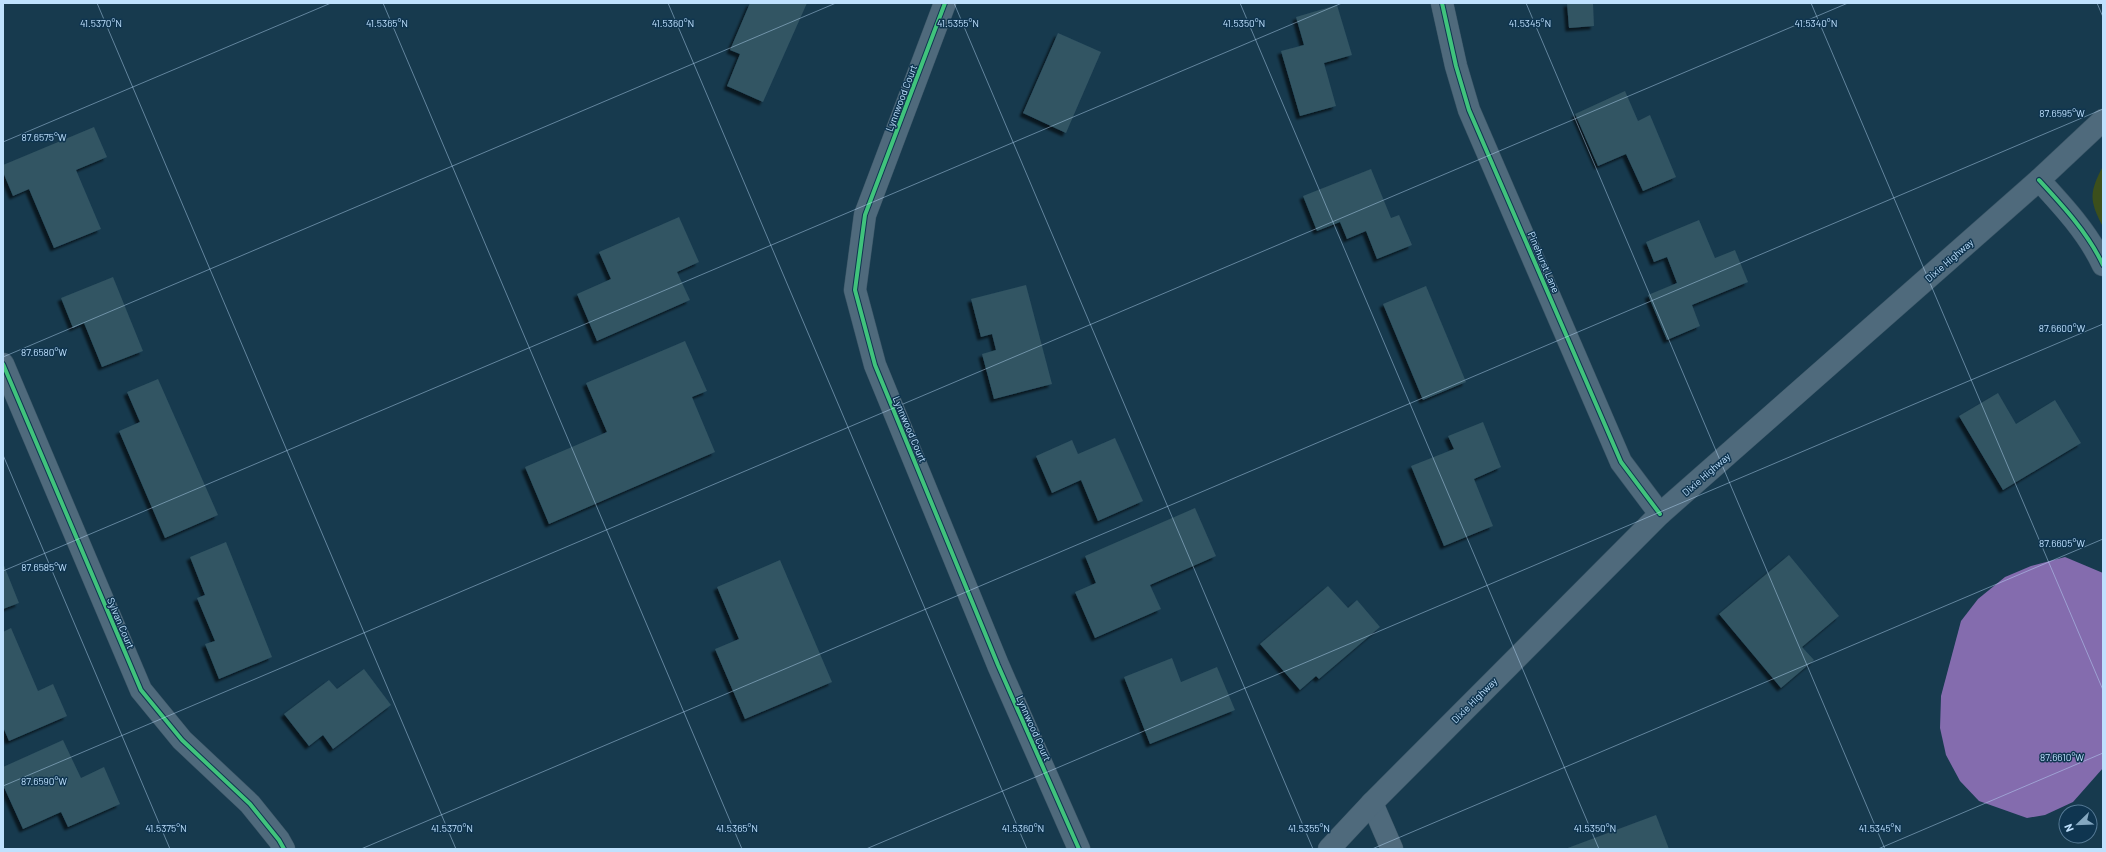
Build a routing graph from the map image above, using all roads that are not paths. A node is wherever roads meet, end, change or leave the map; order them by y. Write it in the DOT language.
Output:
graph roads {
  1 [pos="945,3"];
  2 [pos="1442,3"];
  3 [pos="2103,120"];
  4 [pos="2039,180"];
  5 [pos="2103,265"];
  6 [pos="3,364"];
  7 [pos="1660,514"];
  8 [pos="1372,803"];
  9 [pos="284,849"];
  10 [pos="1079,849"];
  11 [pos="1329,849"];
  12 [pos="1392,849"];
  1 -- 10 [label="street, Lynnwood Court"];
  2 -- 7 [label="street, Pinehurst Lane"];
  3 -- 4 [label="street, Dixie Highway"];
  4 -- 5 [label="street"];
  4 -- 7 [label="street, Dixie Highway"];
  6 -- 9 [label="street, Sylvan Court"];
  7 -- 8 [label="street, Dixie Highway"];
  8 -- 11 [label="street, Dixie Highway"];
  8 -- 12 [label="street"];
}
